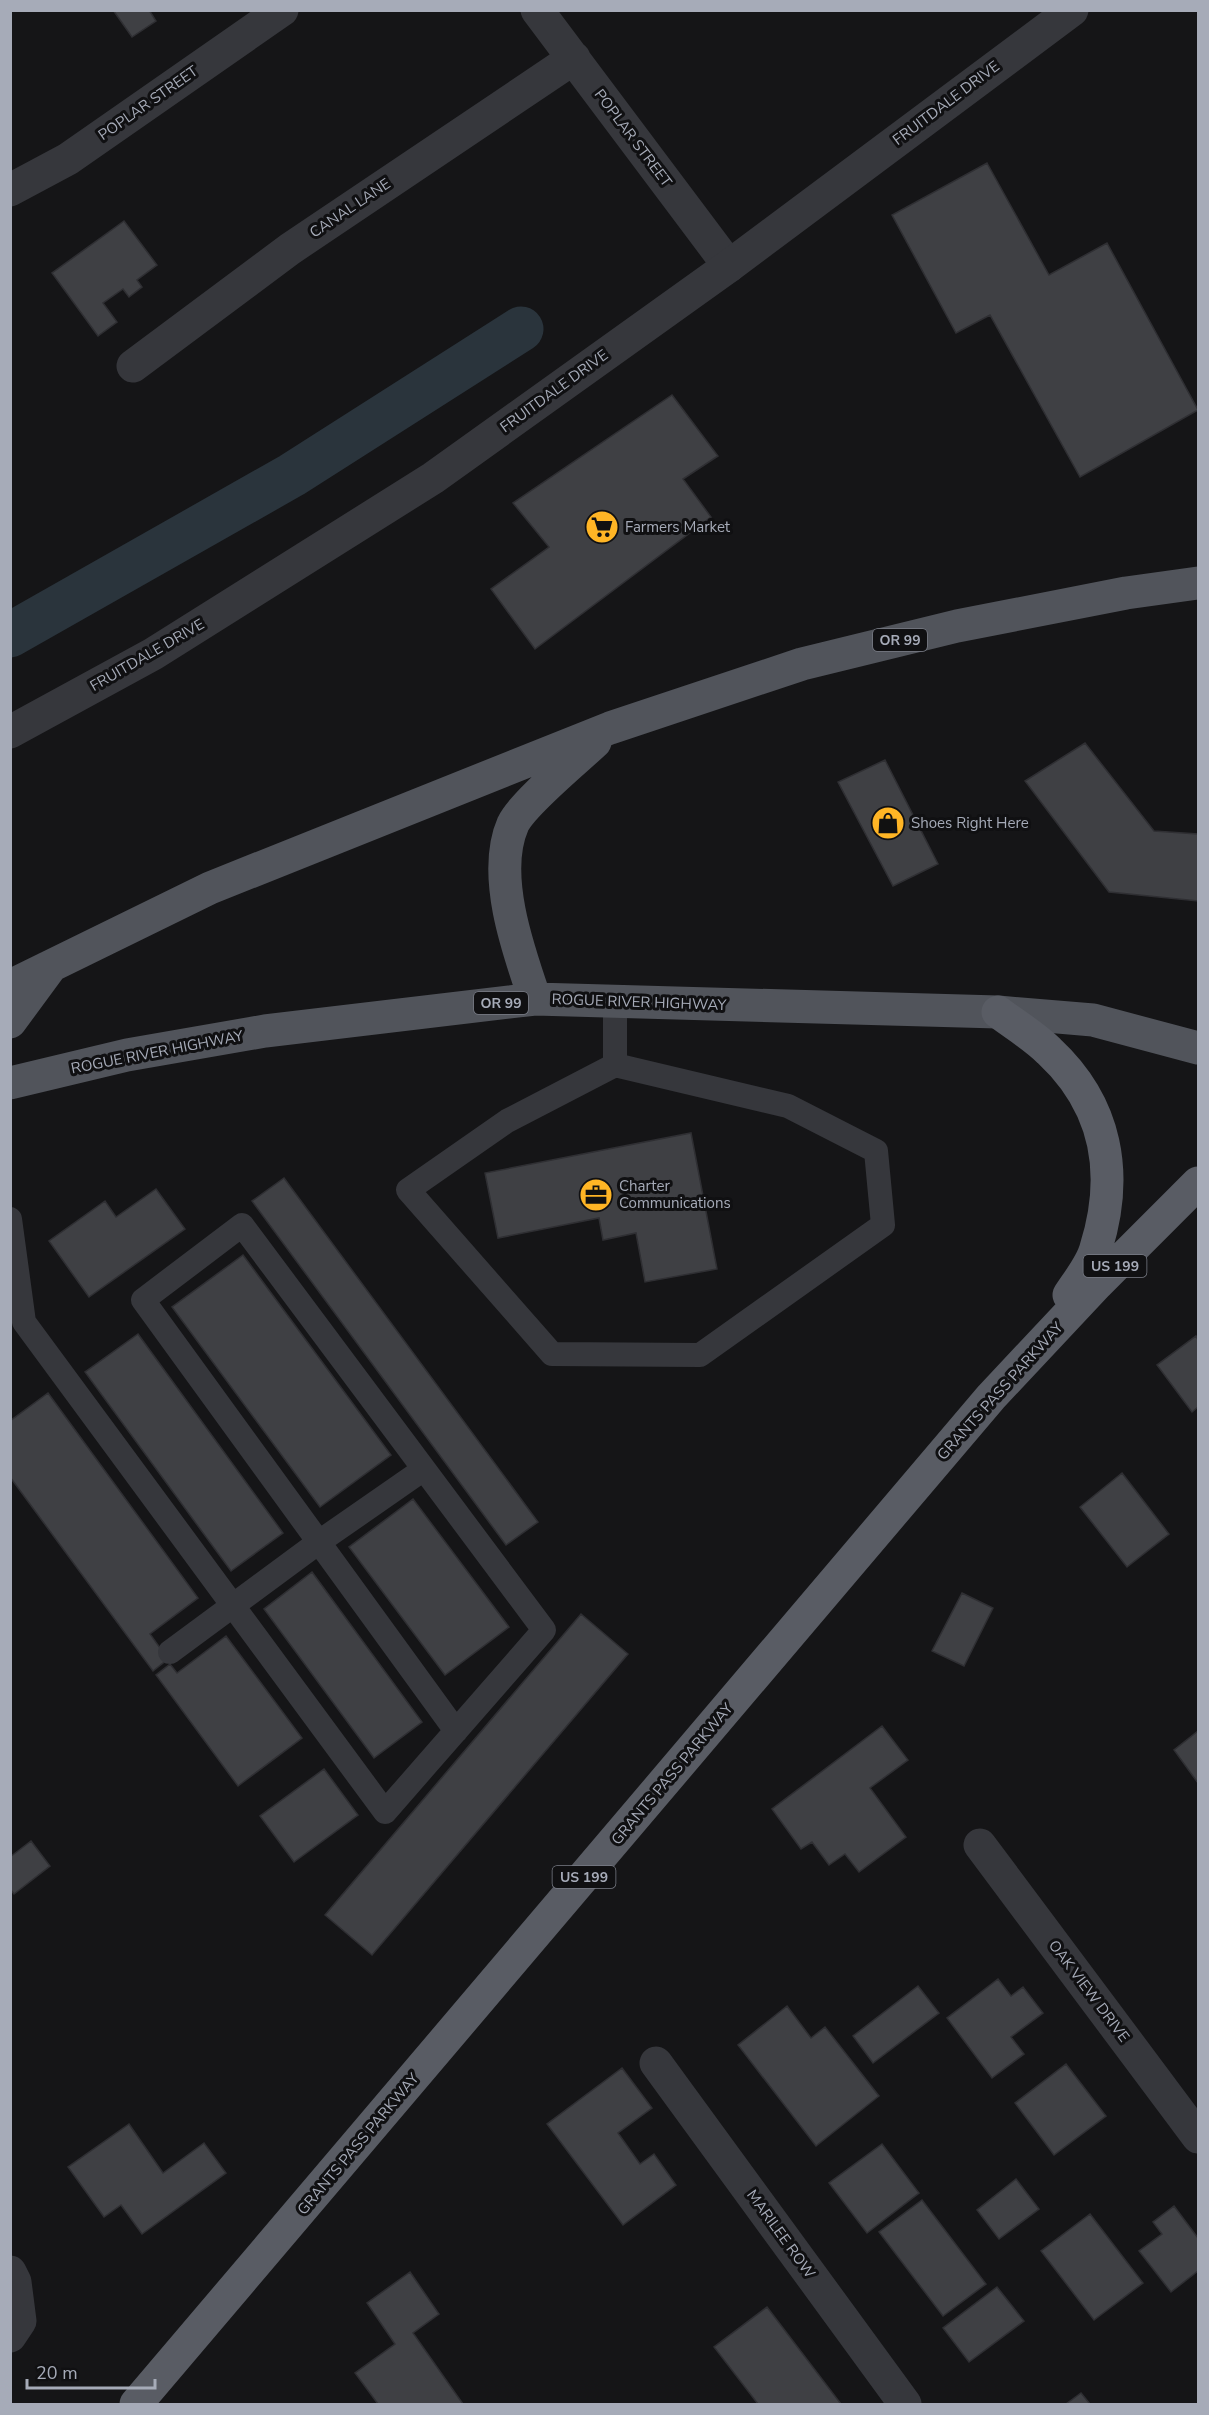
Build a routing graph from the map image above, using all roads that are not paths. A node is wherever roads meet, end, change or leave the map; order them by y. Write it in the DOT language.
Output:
graph roads {
  1 [pos="282,10"];
  2 [pos="537,10"];
  3 [pos="1071,10"];
  4 [pos="574,58"];
  5 [pos="10,190"];
  6 [pos="729,266"];
  7 [pos="132,366"];
  8 [pos="1198,583"];
  9 [pos="610,728"];
  10 [pos="10,732"];
  11 [pos="52,965"];
  12 [pos="10,986"];
  13 [pos="535,999"];
  14 [pos="615,1001"];
  15 [pos="998,1012"];
  16 [pos="10,1022"];
  17 [pos="1198,1048"];
  18 [pos="615,1065"];
  19 [pos="10,1083"];
  20 [pos="1198,1183"];
  21 [pos="10,1220"];
  22 [pos="1035,1353"];
  23 [pos="424,1469"];
  24 [pos="319,1542"];
  25 [pos="233,1605"];
  26 [pos="170,1652"];
  27 [pos="456,1731"];
  28 [pos="980,1845"];
  29 [pos="656,2063"];
  30 [pos="1198,2137"];
  31 [pos="10,2272"];
  32 [pos="15,2328"];
  33 [pos="136,2404"];
  34 [pos="905,2404"];
  1 -- 5 [label="street, POPLAR STREET"];
  2 -- 4 [label="street, POPLAR STREET"];
  3 -- 6 [label="street, FRUITDALE DRIVE"];
  4 -- 6 [label="street, POPLAR STREET"];
  4 -- 7 [label="street, CANAL LANE"];
  6 -- 10 [label="street, FRUITDALE DRIVE"];
  8 -- 9 [label="main road, OR 99"];
  9 -- 11 [label="main road, OR 99"];
  9 -- 13 [label="main road"];
  11 -- 12 [label="main road, OR 99"];
  11 -- 16 [label="main road"];
  13 -- 14 [label="main road, ROGUE RIVER HIGHWAY / OR 99"];
  13 -- 19 [label="main road, ROGUE RIVER HIGHWAY / OR 99"];
  14 -- 15 [label="main road, ROGUE RIVER HIGHWAY / OR 99"];
  14 -- 18 [label="lane"];
  15 -- 17 [label="main road, ROGUE RIVER HIGHWAY / OR 99"];
  15 -- 22 [label="highway"];
  18 -- 18 [label="lane"];
  20 -- 22 [label="highway, GRANTS PASS PARKWAY / US 199"];
  21 -- 25 [label="lane"];
  22 -- 33 [label="highway, GRANTS PASS PARKWAY / US 199"];
  23 -- 24 [label="lane"];
  23 -- 24 [label="lane"];
  23 -- 27 [label="lane"];
  24 -- 25 [label="lane"];
  24 -- 27 [label="lane"];
  25 -- 26 [label="lane"];
  25 -- 27 [label="lane"];
  28 -- 30 [label="street, OAK VIEW DRIVE"];
  29 -- 34 [label="street, MARILEE ROW"];
  31 -- 32 [label="street"];
}
